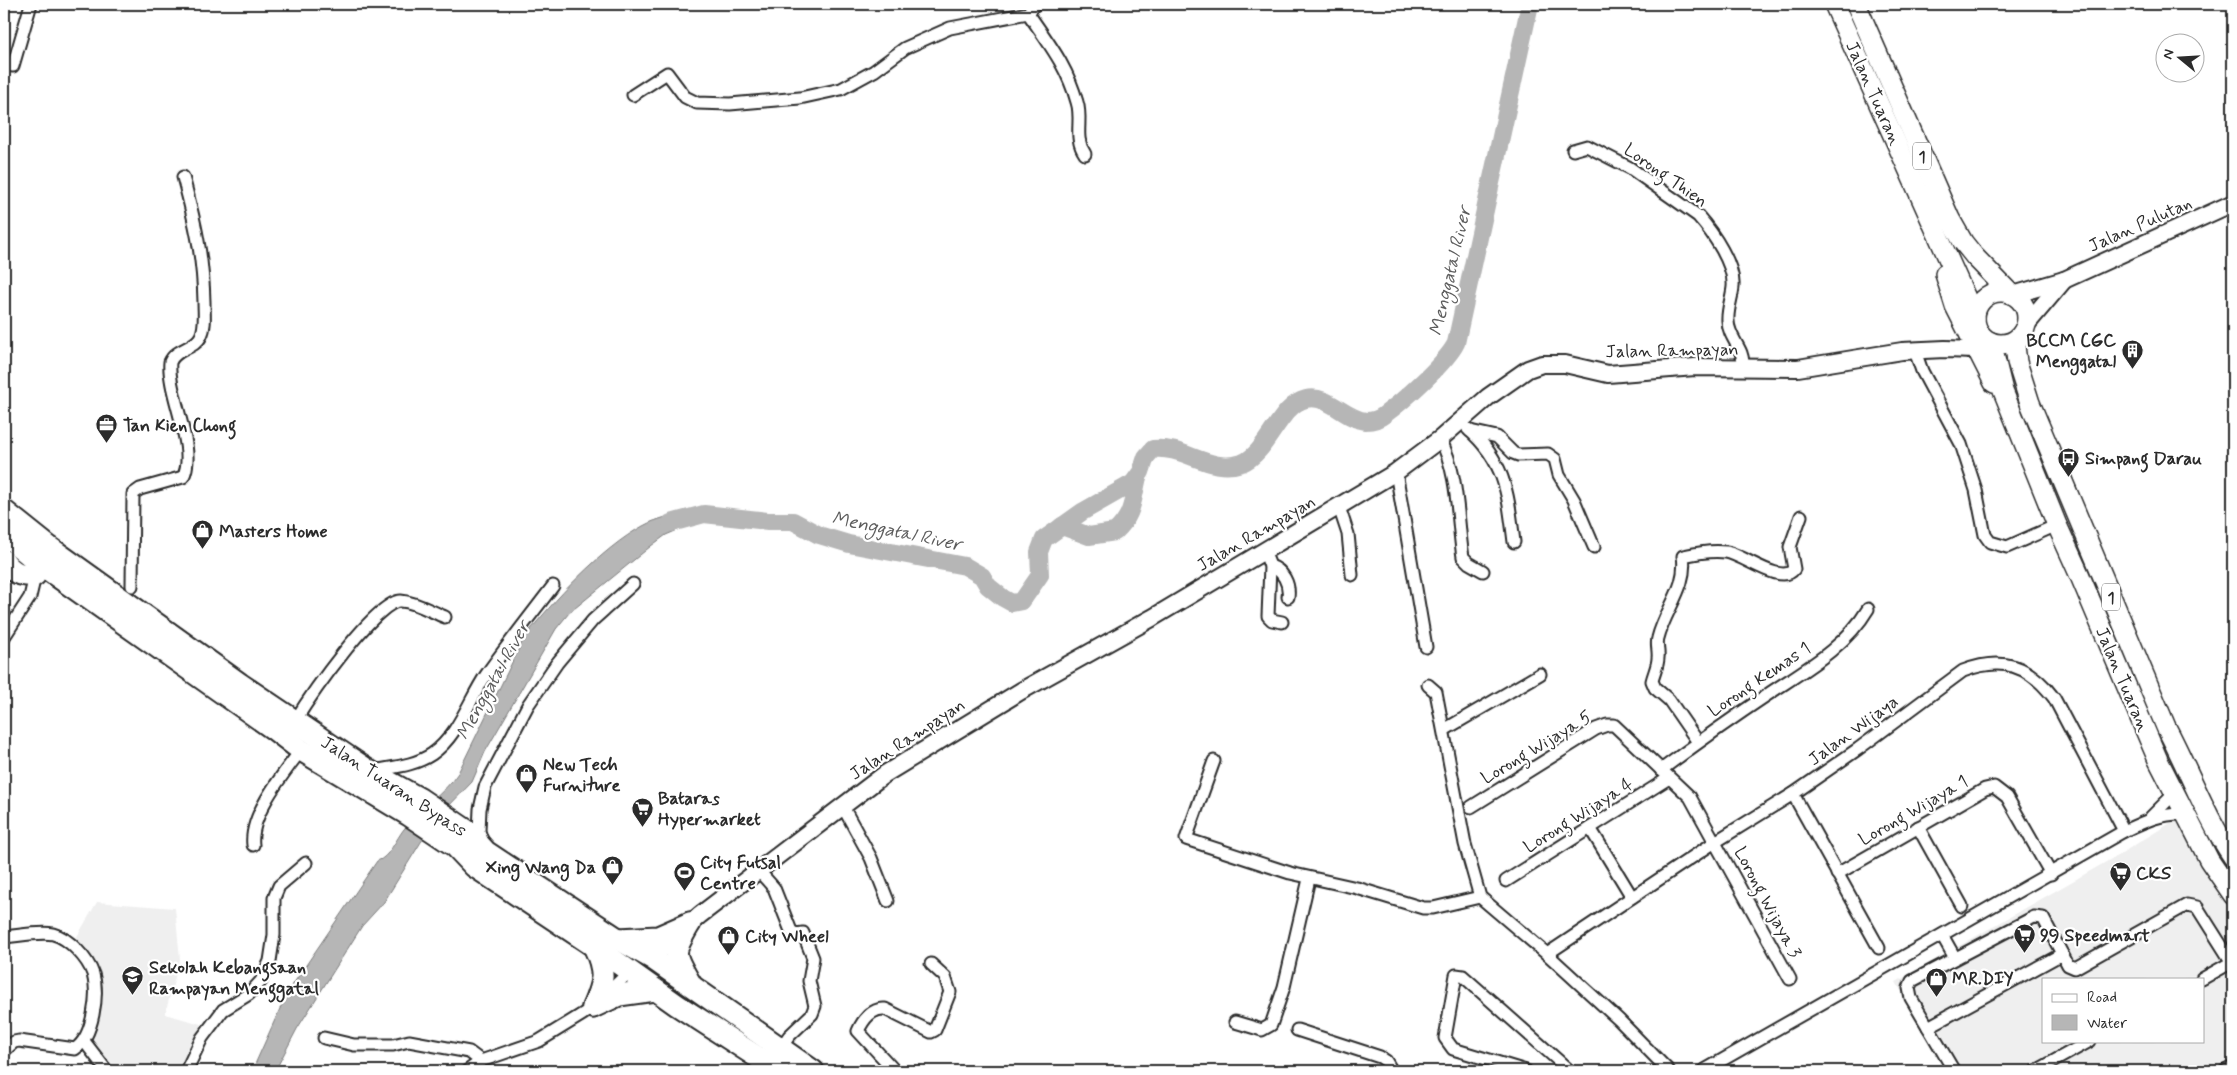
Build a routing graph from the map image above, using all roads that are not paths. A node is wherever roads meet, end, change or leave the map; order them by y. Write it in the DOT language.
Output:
graph roads {
  1 [pos="31,4"];
  2 [pos="1834,4"];
  3 [pos="1852,4"];
  4 [pos="1032,9"];
  5 [pos="4,65"];
  6 [pos="633,95"];
  7 [pos="1573,150"];
  8 [pos="1085,154"];
  9 [pos="183,177"];
  10 [pos="1920,199"];
  11 [pos="2233,204"];
  12 [pos="2064,280"];
  13 [pos="2012,295"];
  14 [pos="1970,322"];
  15 [pos="2025,328"];
  16 [pos="1983,346"];
  17 [pos="1945,348"];
  18 [pos="1915,351"];
  19 [pos="1744,368"];
  20 [pos="1464,427"];
  21 [pos="1440,439"];
  22 [pos="1396,472"];
  23 [pos="1339,508"];
  24 [pos="4,511"];
  25 [pos="1800,516"];
  26 [pos="4,520"];
  27 [pos="2057,525"];
  28 [pos="4,534"];
  29 [pos="1514,542"];
  30 [pos="1594,547"];
  31 [pos="1267,559"];
  32 [pos="4,561"];
  33 [pos="38,570"];
  34 [pos="1483,571"];
  35 [pos="1352,574"];
  36 [pos="633,584"];
  37 [pos="553,586"];
  38 [pos="134,594"];
  39 [pos="1288,597"];
  40 [pos="1868,609"];
  41 [pos="445,617"];
  42 [pos="1282,622"];
  43 [pos="135,632"];
  44 [pos="4,637"];
  45 [pos="1426,647"];
  46 [pos="1540,674"];
  47 [pos="1428,685"];
  48 [pos="295,721"];
  49 [pos="1444,730"];
  50 [pos="1698,742"];
  51 [pos="301,750"];
  52 [pos="1214,761"];
  53 [pos="369,771"];
  54 [pos="1665,774"];
  55 [pos="2175,792"];
  56 [pos="1793,794"];
  57 [pos="414,807"];
  58 [pos="844,807"];
  59 [pos="1471,807"];
  60 [pos="2185,814"];
  61 [pos="2150,818"];
  62 [pos="1590,828"];
  63 [pos="1918,828"];
  64 [pos="2124,831"];
  65 [pos="460,838"];
  66 [pos="1715,842"];
  67 [pos="253,845"];
  68 [pos="486,852"];
  69 [pos="2233,857"];
  70 [pos="306,862"];
  71 [pos="758,870"];
  72 [pos="1838,874"];
  73 [pos="2050,874"];
  74 [pos="1309,879"];
  75 [pos="1506,881"];
  76 [pos="2233,895"];
  77 [pos="1480,896"];
  78 [pos="1632,897"];
  79 [pos="888,901"];
  80 [pos="1962,906"];
  81 [pos="690,923"];
  82 [pos="1942,935"];
  83 [pos="4,937"];
  84 [pos="618,939"];
  85 [pos="594,946"];
  86 [pos="1879,948"];
  87 [pos="1547,954"];
  88 [pos="2062,954"];
  89 [pos="1955,958"];
  90 [pos="653,959"];
  91 [pos="2233,963"];
  92 [pos="931,964"];
  93 [pos="630,971"];
  94 [pos="2204,978"];
  95 [pos="1790,979"];
  96 [pos="694,989"];
  97 [pos="655,990"];
  98 [pos="594,1007"];
  99 [pos="1235,1022"];
  100 [pos="1928,1027"];
  101 [pos="1297,1030"];
  102 [pos="324,1038"];
  103 [pos="84,1041"];
  104 [pos="2088,1042"];
  105 [pos="780,1049"];
  106 [pos="4,1051"];
  107 [pos="481,1061"];
  108 [pos="2233,1067"];
  109 [pos="107,1071"];
  110 [pos="186,1071"];
  111 [pos="467,1071"];
  112 [pos="779,1071"];
  113 [pos="790,1071"];
  114 [pos="813,1071"];
  115 [pos="895,1071"];
  116 [pos="1392,1071"];
  117 [pos="1526,1071"];
  118 [pos="1570,1071"];
  119 [pos="1668,1071"];
  120 [pos="1703,1071"];
  121 [pos="1954,1071"];
  122 [pos="2036,1071"];
  123 [pos="2226,1071"];
  1 -- 5 [label="street"];
  2 -- 10 [label="main road, Jalan Tuaran / 1"];
  3 -- 10 [label="main road"];
  3 -- 13 [label="main road, Jalan Tuaran / 1"];
  4 -- 6 [label="street"];
  4 -- 8 [label="street"];
  7 -- 19 [label="street, Lorong Thien"];
  9 -- 38 [label="street"];
  10 -- 14 [label="main road, Jalan Tuaran / 1"];
  11 -- 12 [label="street, Jalan Pulutan"];
  12 -- 13 [label="street, Jalan Pulutan"];
  12 -- 15 [label="street, Jalan Pulutan"];
  13 -- 14 [label="main road"];
  13 -- 15 [label="main road, 1"];
  14 -- 16 [label="main road, 1"];
  14 -- 17 [label="street"];
  15 -- 16 [label="main road"];
  15 -- 69 [label="main road, Jalan Tuaran / 1"];
  16 -- 17 [label="street, Jalan Rampayan"];
  16 -- 27 [label="main road, Jalan Tuaran / 1"];
  17 -- 18 [label="street, Jalan Rampayan"];
  18 -- 19 [label="street, Jalan Rampayan"];
  18 -- 27 [label="street"];
  19 -- 20 [label="street, Jalan Rampayan"];
  20 -- 21 [label="street, Jalan Rampayan"];
  20 -- 29 [label="street"];
  20 -- 30 [label="street"];
  21 -- 22 [label="street, Jalan Rampayan"];
  21 -- 34 [label="street"];
  22 -- 23 [label="street, Jalan Rampayan"];
  22 -- 45 [label="street"];
  23 -- 31 [label="street, Jalan Rampayan"];
  23 -- 35 [label="street"];
  24 -- 38 [label="highway, Jalan Tuaran Bypass"];
  25 -- 50 [label="street"];
  26 -- 33 [label="highway"];
  27 -- 55 [label="main road, Jalan Tuaran / 1"];
  28 -- 33 [label="highway, Jalan Tuaran Bypass"];
  31 -- 39 [label="street"];
  31 -- 42 [label="street"];
  31 -- 58 [label="street, Jalan Rampayan"];
  32 -- 33 [label="highway"];
  33 -- 43 [label="highway, Jalan Tuaran Bypass"];
  33 -- 44 [label="street"];
  36 -- 68 [label="street"];
  37 -- 53 [label="street"];
  38 -- 43 [label="highway"];
  38 -- 48 [label="highway, Jalan Tuaran Bypass"];
  40 -- 50 [label="street, Lorong Kemas 1"];
  41 -- 48 [label="street"];
  43 -- 51 [label="highway, Jalan Tuaran Bypass"];
  46 -- 49 [label="street"];
  47 -- 49 [label="street"];
  48 -- 53 [label="highway, Jalan Tuaran Bypass"];
  49 -- 77 [label="street"];
  50 -- 54 [label="street, Lorong Kemas 1"];
  51 -- 57 [label="highway, Jalan Tuaran Bypass"];
  51 -- 67 [label="street"];
  52 -- 74 [label="street"];
  53 -- 57 [label="highway, Jalan Tuaran Bypass"];
  54 -- 59 [label="street, Lorong Wijaya 5"];
  54 -- 62 [label="street, Lorong Wijaya 4"];
  54 -- 66 [label="street, Lorong Wijaya 5"];
  55 -- 60 [label="main road, Jalan Tuaran / 1"];
  55 -- 61 [label="street"];
  56 -- 64 [label="street, Jalan Wijaya"];
  56 -- 66 [label="street, Jalan Wijaya"];
  56 -- 72 [label="street"];
  57 -- 65 [label="highway, Jalan Tuaran Bypass"];
  58 -- 71 [label="street, Jalan Rampayan"];
  58 -- 79 [label="street"];
  60 -- 61 [label="street"];
  60 -- 76 [label="main road, Jalan Tuaran / 1"];
  61 -- 64 [label="street"];
  62 -- 75 [label="street, Lorong Wijaya 4"];
  62 -- 78 [label="street"];
  63 -- 72 [label="street, Lorong Wijaya 1"];
  63 -- 73 [label="street, Lorong Wijaya 1"];
  63 -- 80 [label="street"];
  64 -- 73 [label="street"];
  65 -- 68 [label="highway, Jalan Tuaran Bypass"];
  65 -- 85 [label="highway, Jalan Tuaran Bypass"];
  66 -- 78 [label="street, Jalan Wijaya"];
  66 -- 95 [label="street, Lorong Wijaya 3"];
  68 -- 84 [label="highway, Jalan Tuaran Bypass"];
  70 -- 110 [label="street"];
  71 -- 81 [label="street, Jalan Rampayan"];
  71 -- 105 [label="street"];
  72 -- 86 [label="street"];
  73 -- 82 [label="street"];
  74 -- 77 [label="street"];
  74 -- 99 [label="street"];
  77 -- 87 [label="street"];
  78 -- 87 [label="street, Jalan Wijaya"];
  81 -- 84 [label="highway"];
  81 -- 90 [label="street, Jalan Rampayan"];
  81 -- 96 [label="highway"];
  82 -- 89 [label="street"];
  82 -- 120 [label="street"];
  83 -- 103 [label="street"];
  84 -- 90 [label="highway, Jalan Tuaran Bypass"];
  85 -- 93 [label="highway, Jalan Tuaran Bypass"];
  85 -- 98 [label="highway"];
  87 -- 119 [label="street"];
  88 -- 89 [label="street"];
  88 -- 91 [label="street"];
  88 -- 100 [label="street"];
  89 -- 100 [label="street"];
  90 -- 96 [label="highway, Jalan Tuaran Bypass"];
  90 -- 113 [label="highway"];
  91 -- 94 [label="street"];
  92 -- 115 [label="street"];
  93 -- 97 [label="highway, Jalan Tuaran Bypass"];
  93 -- 98 [label="street"];
  96 -- 105 [label="highway, Jalan Tuaran Bypass"];
  97 -- 98 [label="highway"];
  97 -- 112 [label="highway, Jalan Tuaran Bypass"];
  98 -- 107 [label="street"];
  100 -- 121 [label="street"];
  101 -- 116 [label="street"];
  102 -- 107 [label="street"];
  103 -- 106 [label="street"];
  103 -- 109 [label="street"];
  104 -- 122 [label="street"];
  105 -- 114 [label="highway, Jalan Tuaran Bypass"];
  107 -- 111 [label="street"];
  108 -- 123 [label="street"];
  117 -- 118 [label="street"];
}
